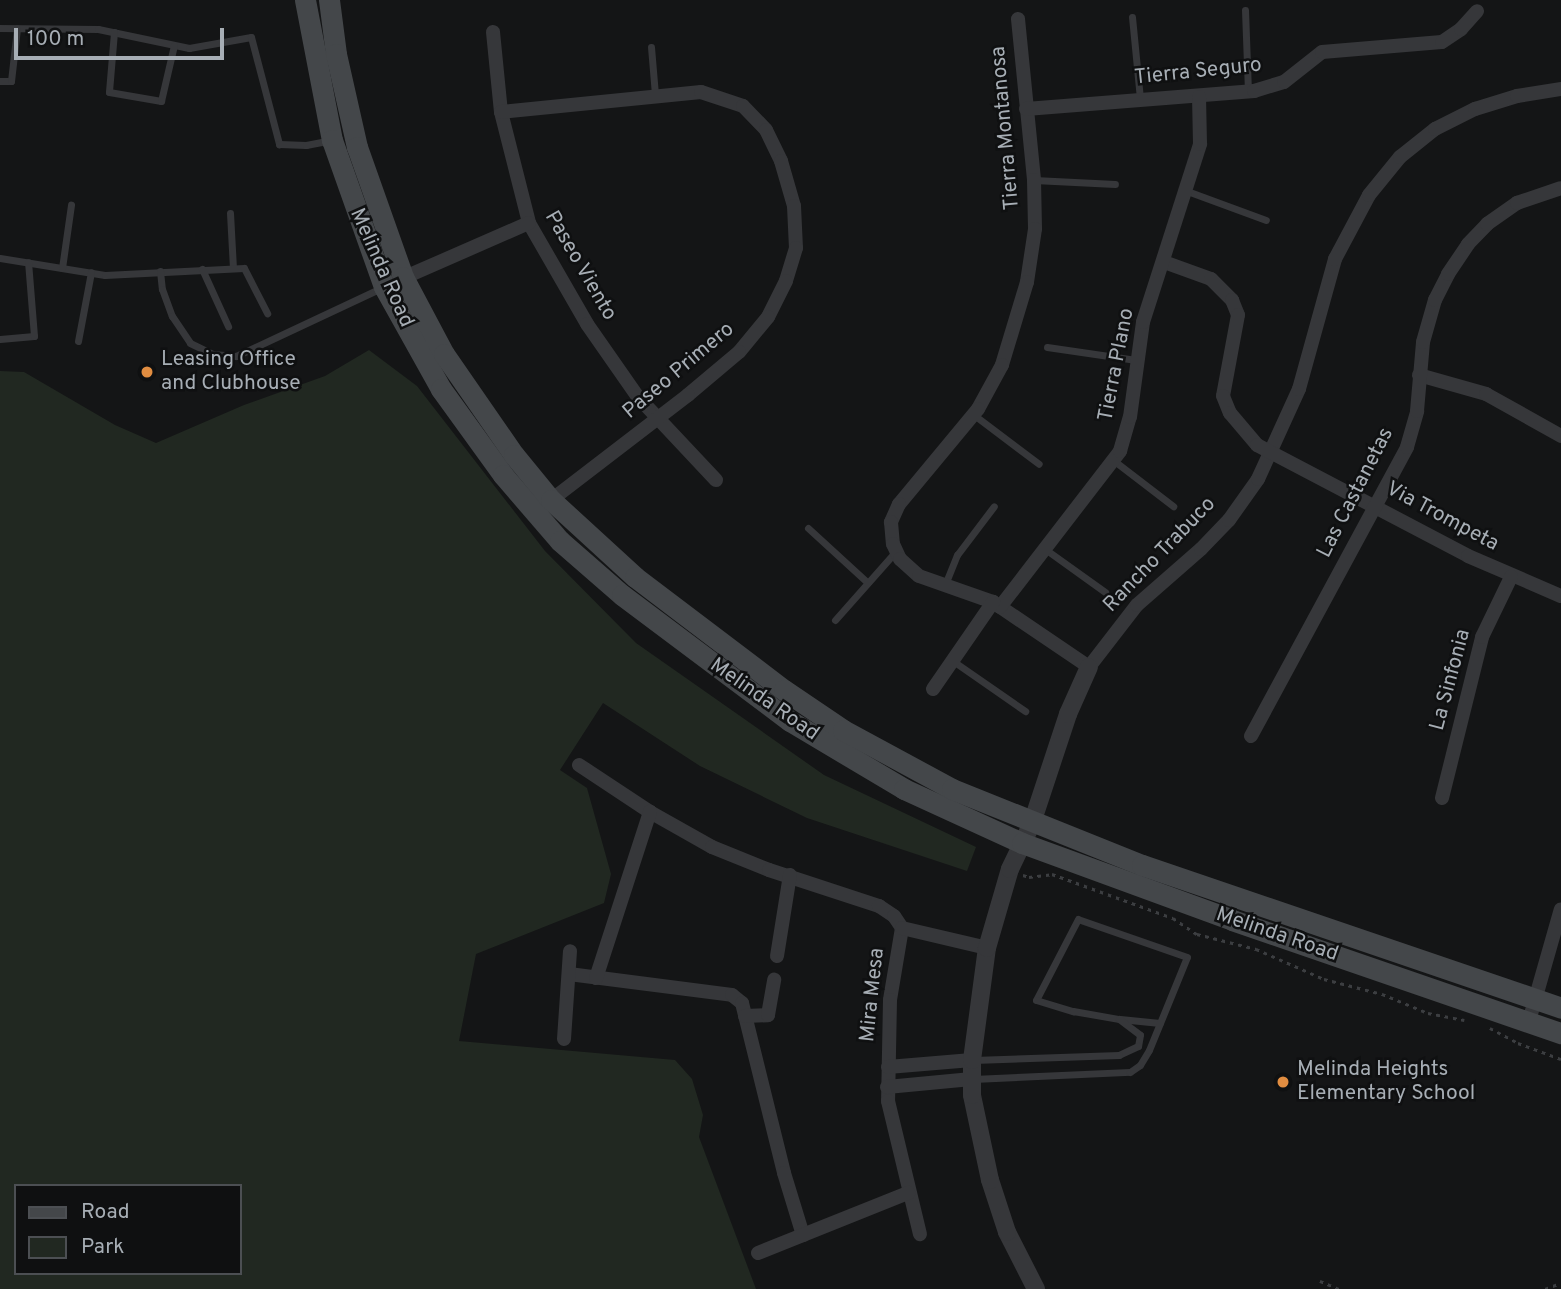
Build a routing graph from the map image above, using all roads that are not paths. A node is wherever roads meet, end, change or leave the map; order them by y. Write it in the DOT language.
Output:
graph roads {
  1 [pos="305,0"];
  2 [pos="329,0"];
  3 [pos="1245,10"];
  4 [pos="1478,11"];
  5 [pos="1132,16"];
  6 [pos="1018,19"];
  7 [pos="0,28"];
  8 [pos="17,28"];
  9 [pos="114,32"];
  10 [pos="493,32"];
  11 [pos="174,45"];
  12 [pos="651,47"];
  13 [pos="0,81"];
  14 [pos="1561,89"];
  15 [pos="1248,91"];
  16 [pos="655,95"];
  17 [pos="1199,97"];
  18 [pos="1140,99"];
  19 [pos="1026,109"];
  20 [pos="501,113"];
  21 [pos="332,140"];
  22 [pos="1034,180"];
  23 [pos="1115,184"];
  24 [pos="1561,188"];
  25 [pos="1187,191"];
  26 [pos="71,205"];
  27 [pos="230,213"];
  28 [pos="1266,220"];
  29 [pos="529,223"];
  30 [pos="0,258"];
  31 [pos="28,262"];
  32 [pos="1164,262"];
  33 [pos="62,268"];
  34 [pos="233,268"];
  35 [pos="202,269"];
  36 [pos="160,271"];
  37 [pos="91,272"];
  38 [pos="404,277"];
  39 [pos="384,287"];
  40 [pos="267,313"];
  41 [pos="228,326"];
  42 [pos="0,339"];
  43 [pos="78,341"];
  44 [pos="1047,347"];
  45 [pos="1136,360"];
  46 [pos="1419,375"];
  47 [pos="974,415"];
  48 [pos="657,420"];
  49 [pos="1561,436"];
  50 [pos="1272,452"];
  51 [pos="1113,460"];
  52 [pos="1039,464"];
  53 [pos="716,480"];
  54 [pos="551,500"];
  55 [pos="994,506"];
  56 [pos="1173,506"];
  57 [pos="1377,506"];
  58 [pos="534,514"];
  59 [pos="808,528"];
  60 [pos="1045,549"];
  61 [pos="896,551"];
  62 [pos="1511,577"];
  63 [pos="868,583"];
  64 [pos="944,587"];
  65 [pos="1105,592"];
  66 [pos="1561,596"];
  67 [pos="997,605"];
  68 [pos="835,620"];
  69 [pos="953,661"];
  70 [pos="1089,667"];
  71 [pos="933,689"];
  72 [pos="1025,711"];
  73 [pos="1251,736"];
  74 [pos="579,765"];
  75 [pos="1442,798"];
  76 [pos="650,812"];
  77 [pos="1032,823"];
  78 [pos="1022,843"];
  79 [pos="790,875"];
  80 [pos="1561,909"];
  81 [pos="902,928"];
  82 [pos="987,948"];
  83 [pos="570,951"];
  84 [pos="777,956"];
  85 [pos="569,974"];
  86 [pos="596,978"];
  87 [pos="774,980"];
  88 [pos="1535,999"];
  89 [pos="1561,1008"];
  90 [pos="745,1016"];
  91 [pos="1119,1019"];
  92 [pos="1529,1021"];
  93 [pos="1160,1023"];
  94 [pos="1561,1033"];
  95 [pos="564,1039"];
  96 [pos="972,1060"];
  97 [pos="888,1067"];
  98 [pos="972,1079"];
  99 [pos="887,1087"];
  100 [pos="908,1193"];
  101 [pos="920,1234"];
  102 [pos="803,1236"];
  103 [pos="758,1252"];
  104 [pos="1031,1288"];
  1 -- 21 [label="main road, Melinda Road"];
  2 -- 38 [label="main road, Melinda Road"];
  3 -- 15 [label="lane"];
  4 -- 15 [label="street, Tierra Seguro"];
  5 -- 18 [label="lane"];
  6 -- 19 [label="street, Tierra Montanosa"];
  7 -- 8 [label="lane"];
  8 -- 9 [label="lane"];
  8 -- 13 [label="lane"];
  9 -- 11 [label="lane"];
  9 -- 11 [label="lane"];
  10 -- 20 [label="street, Paseo Viento"];
  11 -- 21 [label="lane"];
  12 -- 16 [label="lane"];
  14 -- 50 [label="street, Rancho Trabuco"];
  15 -- 17 [label="street, Tierra Seguro"];
  16 -- 20 [label="street, Paseo Primero"];
  16 -- 48 [label="street, Paseo Primero"];
  17 -- 18 [label="street, Tierra Seguro"];
  17 -- 25 [label="street, Tierra Plano"];
  18 -- 19 [label="street, Tierra Seguro"];
  19 -- 22 [label="street, Tierra Montanosa"];
  20 -- 29 [label="street, Paseo Viento"];
  21 -- 39 [label="main road, Melinda Road"];
  22 -- 23 [label="lane"];
  22 -- 47 [label="street, Tierra Montanosa"];
  24 -- 46 [label="street, Las Castanetas"];
  25 -- 28 [label="lane"];
  25 -- 32 [label="street, Tierra Plano"];
  26 -- 33 [label="lane"];
  27 -- 34 [label="lane"];
  29 -- 38 [label="street"];
  29 -- 48 [label="street, Paseo Viento"];
  30 -- 31 [label="lane"];
  31 -- 33 [label="lane"];
  31 -- 42 [label="lane"];
  32 -- 45 [label="street, Tierra Plano"];
  32 -- 50 [label="street, Via Trompeta"];
  33 -- 37 [label="lane"];
  34 -- 35 [label="lane"];
  34 -- 40 [label="lane"];
  35 -- 36 [label="lane"];
  35 -- 41 [label="lane"];
  36 -- 37 [label="lane"];
  36 -- 39 [label="lane"];
  37 -- 43 [label="lane"];
  38 -- 39 [label="street"];
  38 -- 54 [label="main road, Melinda Road"];
  39 -- 58 [label="main road, Melinda Road"];
  44 -- 45 [label="lane"];
  45 -- 51 [label="street, Tierra Plano"];
  46 -- 49 [label="street"];
  46 -- 57 [label="street, Las Castanetas"];
  47 -- 52 [label="lane"];
  47 -- 61 [label="street, Tierra Montanosa"];
  48 -- 53 [label="street, Paseo Viento"];
  48 -- 54 [label="street, Paseo Primero"];
  50 -- 57 [label="street, Via Trompeta"];
  50 -- 70 [label="street, Rancho Trabuco"];
  51 -- 56 [label="lane"];
  51 -- 60 [label="street, Tierra Plano"];
  54 -- 58 [label="street, Paseo Primero"];
  54 -- 77 [label="main road, Melinda Road"];
  55 -- 64 [label="lane"];
  57 -- 62 [label="street, Via Trompeta"];
  57 -- 73 [label="street, Las Castanetas"];
  58 -- 78 [label="main road, Melinda Road"];
  59 -- 63 [label="lane"];
  60 -- 65 [label="lane"];
  60 -- 67 [label="street, Tierra Plano"];
  61 -- 63 [label="lane"];
  61 -- 64 [label="street"];
  62 -- 66 [label="street, Via Trompeta"];
  62 -- 75 [label="street, La Sinfonia"];
  63 -- 68 [label="lane"];
  64 -- 67 [label="street"];
  67 -- 69 [label="street, Tierra Plano"];
  67 -- 70 [label="street"];
  69 -- 71 [label="street, Tierra Plano"];
  69 -- 72 [label="lane"];
  70 -- 77 [label="street, Rancho Trabuco"];
  74 -- 76 [label="street, Mira Mesa"];
  76 -- 79 [label="street, Mira Mesa"];
  76 -- 86 [label="street"];
  77 -- 78 [label="street, Rancho Trabuco"];
  77 -- 88 [label="main road, Melinda Road"];
  78 -- 82 [label="street, Rancho Trabuco"];
  78 -- 92 [label="main road, Melinda Road"];
  79 -- 81 [label="street, Mira Mesa"];
  79 -- 84 [label="street"];
  80 -- 88 [label="street"];
  81 -- 82 [label="street"];
  81 -- 97 [label="street, Mira Mesa"];
  82 -- 96 [label="street, Rancho Trabuco"];
  83 -- 85 [label="street"];
  85 -- 86 [label="street"];
  85 -- 95 [label="street"];
  86 -- 90 [label="street"];
  87 -- 90 [label="street"];
  88 -- 89 [label="main road, Melinda Road"];
  88 -- 92 [label="street"];
  90 -- 102 [label="street"];
  91 -- 93 [label="lane"];
  91 -- 93 [label="lane"];
  91 -- 96 [label="lane"];
  92 -- 94 [label="main road, Melinda Road"];
  93 -- 98 [label="lane"];
  96 -- 97 [label="street, Mira Mesa"];
  96 -- 98 [label="street, Rancho Trabuco"];
  97 -- 99 [label="street, Mira Mesa"];
  98 -- 99 [label="street"];
  98 -- 104 [label="street, Rancho Trabuco"];
  99 -- 100 [label="street, Mira Mesa"];
  100 -- 101 [label="street, Mira Mesa"];
  100 -- 102 [label="street"];
  102 -- 103 [label="street"];
}
